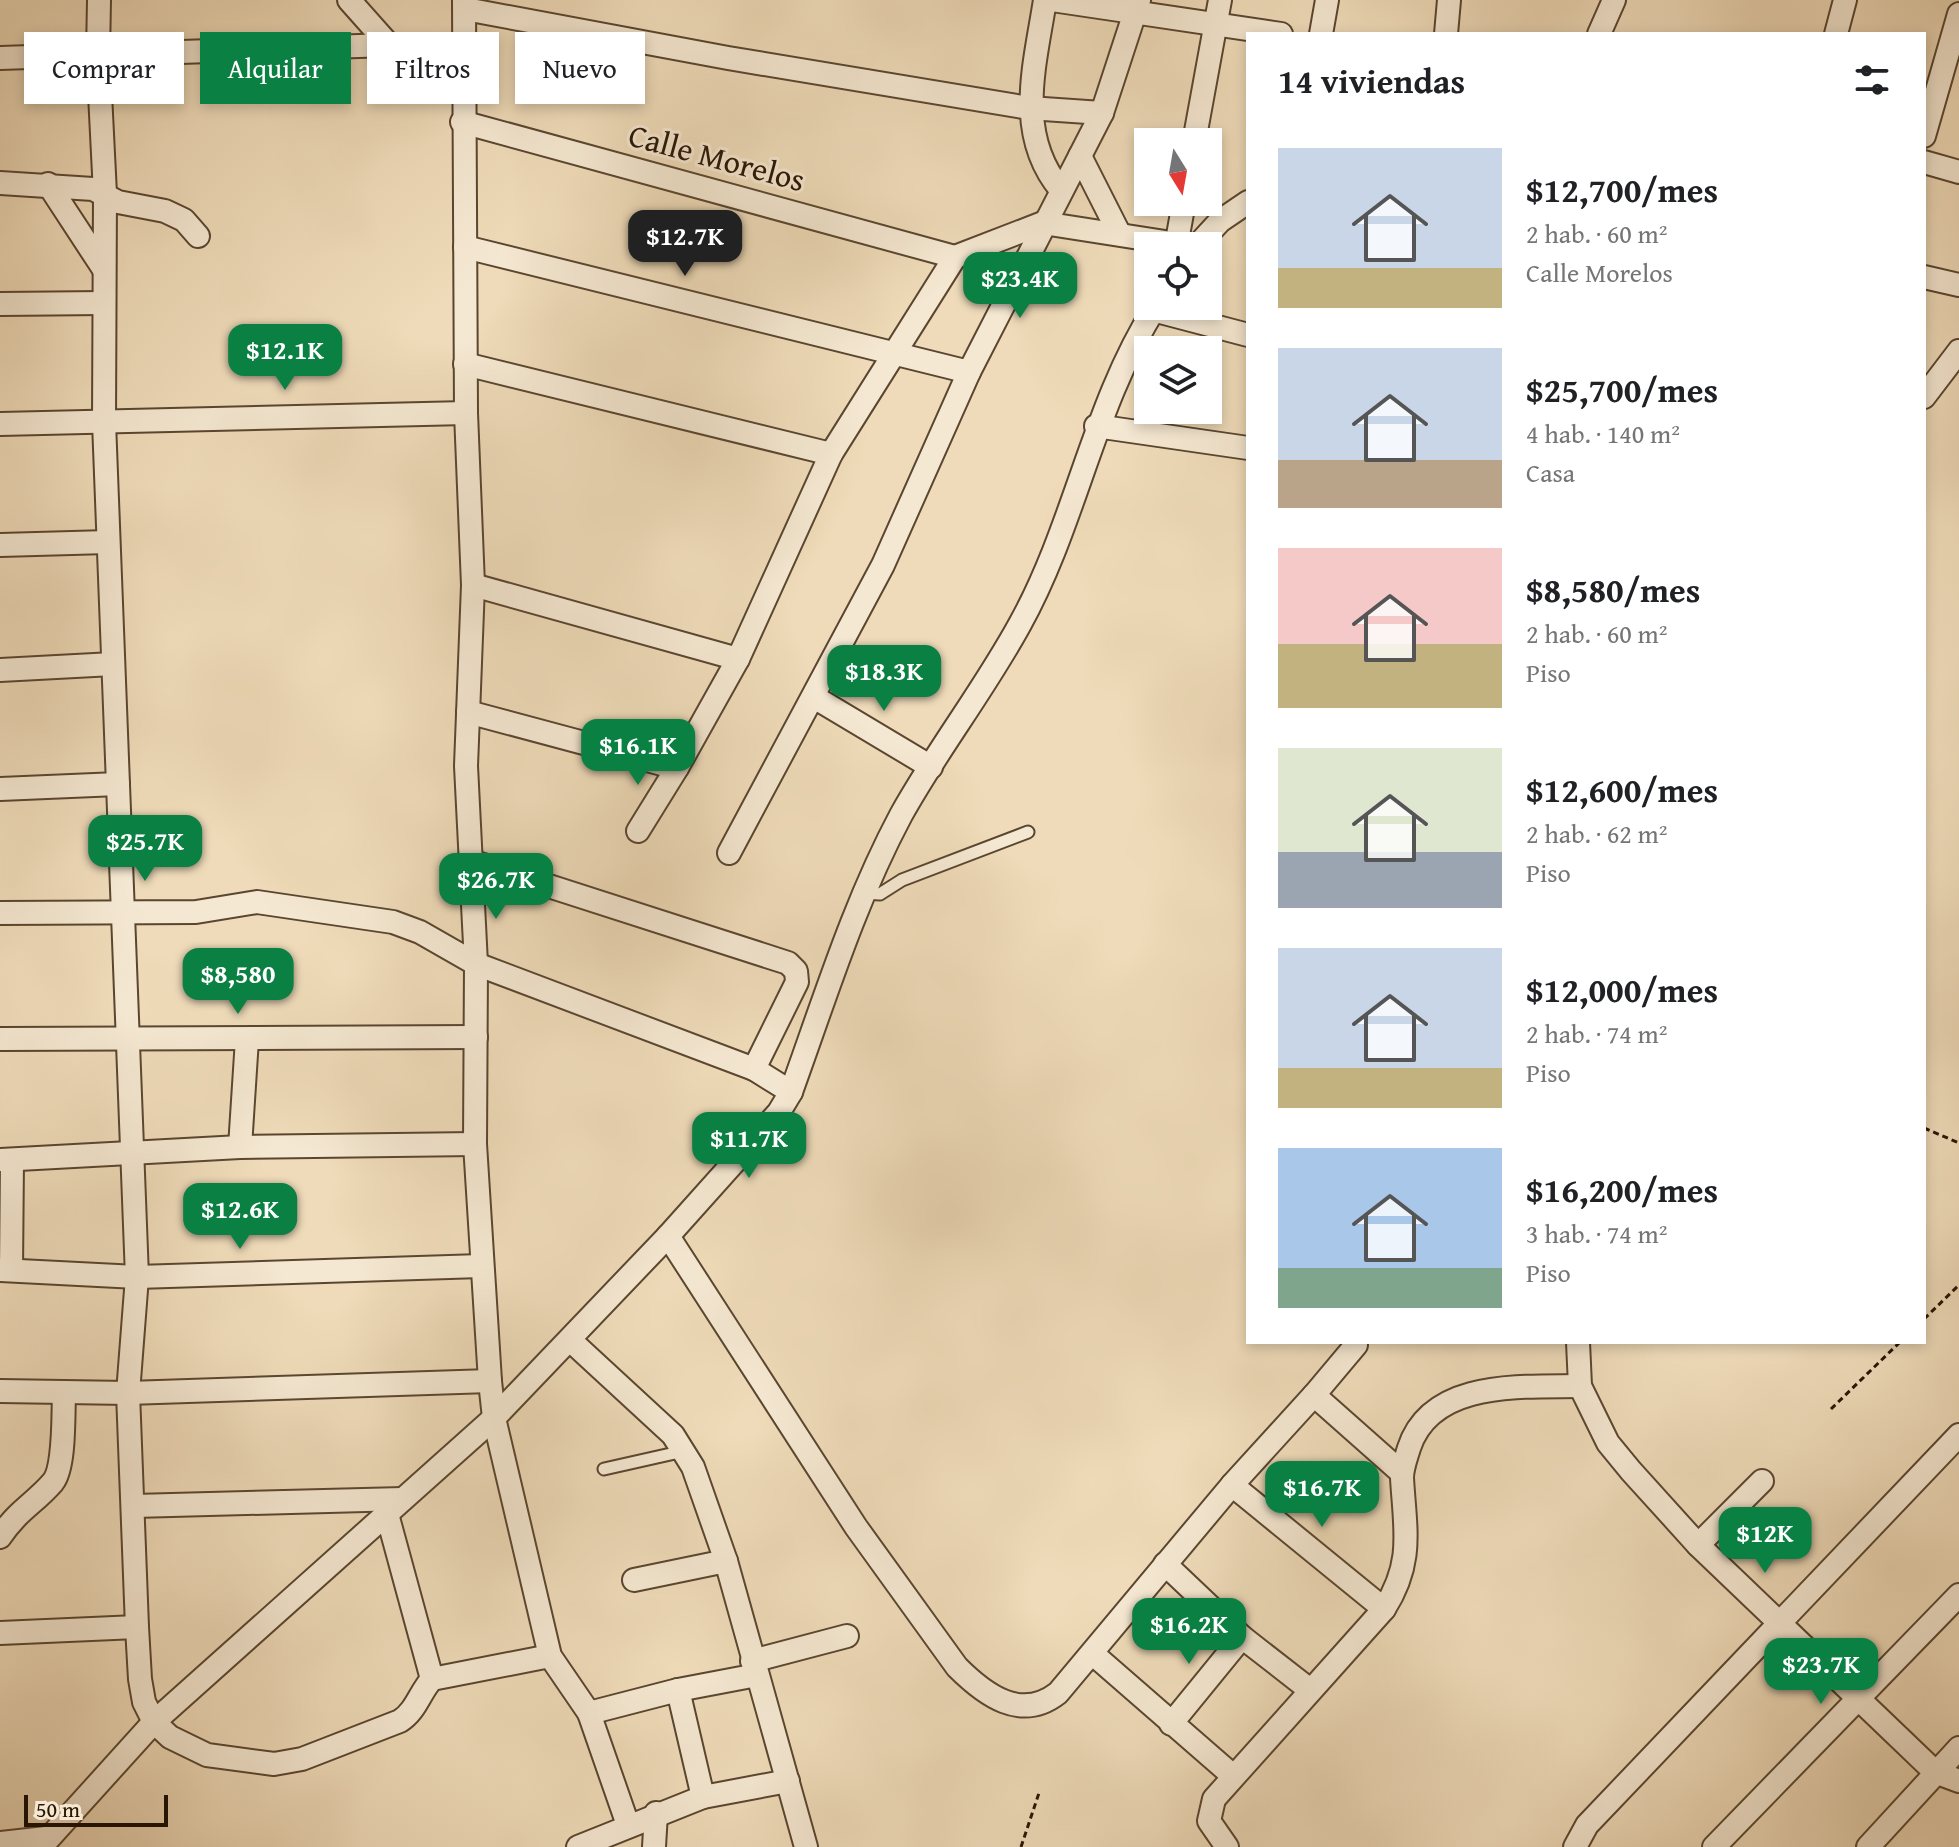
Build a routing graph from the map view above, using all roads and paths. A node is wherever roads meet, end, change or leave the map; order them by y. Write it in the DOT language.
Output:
graph roads {
  1 [pos="99,0"];
  2 [pos="349,0"];
  3 [pos="1045,0"];
  4 [pos="1052,0"];
  5 [pos="1220,0"];
  6 [pos="1327,0"];
  7 [pos="1449,0"];
  8 [pos="1614,0"];
  9 [pos="1845,0"];
  10 [pos="464,4"];
  11 [pos="1138,6"];
  12 [pos="1959,14"];
  13 [pos="1215,23"];
  14 [pos="98,32"];
  15 [pos="377,32"];
  16 [pos="463,32"];
  17 [pos="1269,32"];
  18 [pos="1321,32"];
  19 [pos="1446,32"];
  20 [pos="1600,32"];
  21 [pos="1837,32"];
  22 [pos="367,46"];
  23 [pos="184,51"];
  24 [pos="24,57"];
  25 [pos="0,58"];
  26 [pos="100,104"];
  27 [pos="462,104"];
  28 [pos="1029,108"];
  29 [pos="1102,113"];
  30 [pos="462,122"];
  31 [pos="1196,128"];
  32 [pos="1926,129"];
  33 [pos="1080,156"];
  34 [pos="1926,163"];
  35 [pos="1959,172"];
  36 [pos="0,183"];
  37 [pos="48,184"];
  38 [pos="1061,190"];
  39 [pos="105,194"];
  40 [pos="1246,203"];
  41 [pos="1220,221"];
  42 [pos="1043,223"];
  43 [pos="1246,226"];
  44 [pos="1205,232"];
  45 [pos="1119,233"];
  46 [pos="1134,235"];
  47 [pos="198,236"];
  48 [pos="465,247"];
  49 [pos="955,257"];
  50 [pos="103,268"];
  51 [pos="1926,277"];
  52 [pos="1959,285"];
  53 [pos="104,303"];
  54 [pos="0,304"];
  55 [pos="1148,320"];
  56 [pos="1196,320"];
  57 [pos="1246,334"];
  58 [pos="1959,351"];
  59 [pos="893,353"];
  60 [pos="465,364"];
  61 [pos="969,372"];
  62 [pos="1926,394"];
  63 [pos="466,413"];
  64 [pos="104,422"];
  65 [pos="0,424"];
  66 [pos="1096,426"];
  67 [pos="1246,448"];
  68 [pos="831,454"];
  69 [pos="108,542"];
  70 [pos="0,545"];
  71 [pos="473,585"];
  72 [pos="738,659"];
  73 [pos="113,664"];
  74 [pos="0,670"];
  75 [pos="814,697"];
  76 [pos="468,712"];
  77 [pos="931,767"];
  78 [pos="677,768"];
  79 [pos="118,784"];
  80 [pos="0,789"];
  81 [pos="638,831"];
  82 [pos="1028,832"];
  83 [pos="729,853"];
  84 [pos="468,860"];
  85 [pos="862,893"];
  86 [pos="0,913"];
  87 [pos="123,914"];
  88 [pos="476,964"];
  89 [pos="476,1037"];
  90 [pos="0,1039"];
  91 [pos="247,1039"];
  92 [pos="130,1040"];
  93 [pos="754,1069"];
  94 [pos="791,1092"];
  95 [pos="1926,1129"];
  96 [pos="1959,1143"];
  97 [pos="475,1144"];
  98 [pos="240,1147"];
  99 [pos="134,1152"];
  100 [pos="6,1160"];
  101 [pos="668,1236"];
  102 [pos="481,1266"];
  103 [pos="5,1270"];
  104 [pos="137,1277"];
  105 [pos="1959,1285"];
  106 [pos="1926,1317"];
  107 [pos="570,1340"];
  108 [pos="1578,1344"];
  109 [pos="1898,1344"];
  110 [pos="1356,1345"];
  111 [pos="490,1381"];
  112 [pos="1580,1386"];
  113 [pos="0,1391"];
  114 [pos="128,1393"];
  115 [pos="64,1394"];
  116 [pos="1314,1395"];
  117 [pos="1831,1409"];
  118 [pos="494,1418"];
  119 [pos="1959,1435"];
  120 [pos="684,1451"];
  121 [pos="604,1469"];
  122 [pos="1402,1473"];
  123 [pos="1762,1481"];
  124 [pos="1232,1485"];
  125 [pos="134,1506"];
  126 [pos="395,1506"];
  127 [pos="8,1514"];
  128 [pos="0,1537"];
  129 [pos="1698,1545"];
  130 [pos="726,1561"];
  131 [pos="1165,1564"];
  132 [pos="634,1580"];
  133 [pos="1959,1595"];
  134 [pos="1384,1609"];
  135 [pos="1781,1621"];
  136 [pos="137,1627"];
  137 [pos="0,1633"];
  138 [pos="847,1636"];
  139 [pos="1242,1637"];
  140 [pos="1093,1654"];
  141 [pos="550,1656"];
  142 [pos="754,1668"];
  143 [pos="432,1679"];
  144 [pos="678,1690"];
  145 [pos="1310,1690"];
  146 [pos="1860,1698"];
  147 [pos="589,1713"];
  148 [pos="154,1722"];
  149 [pos="1171,1724"];
  150 [pos="1959,1748"];
  151 [pos="1935,1772"];
  152 [pos="1232,1775"];
  153 [pos="788,1781"];
  154 [pos="1959,1781"];
  155 [pos="1039,1793"];
  156 [pos="703,1797"];
  157 [pos="656,1813"];
  158 [pos="628,1825"];
  159 [pos="44,1842"];
  160 [pos="0,1843"];
  161 [pos="578,1847"];
  162 [pos="654,1847"];
  163 [pos="806,1847"];
  164 [pos="1021,1847"];
  165 [pos="1227,1847"];
  166 [pos="1575,1847"];
  167 [pos="1714,1847"];
  168 [pos="1868,1847"];
  1 -- 14 [label="street"];
  2 -- 15 [label="street"];
  3 -- 28 [label="street"];
  4 -- 11 [label="street"];
  5 -- 13 [label="street"];
  6 -- 18 [label="street"];
  7 -- 19 [label="street"];
  8 -- 20 [label="street"];
  9 -- 21 [label="street"];
  10 -- 16 [label="street"];
  10 -- 28 [label="street"];
  11 -- 13 [label="street"];
  11 -- 29 [label="street"];
  12 -- 32 [label="street"];
  13 -- 17 [label="street"];
  13 -- 31 [label="street"];
  22 -- 23 [label="street"];
  24 -- 25 [label="street"];
  26 -- 39 [label="street"];
  27 -- 30 [label="street"];
  28 -- 29 [label="street"];
  28 -- 38 [label="street"];
  29 -- 33 [label="street"];
  30 -- 48 [label="street"];
  30 -- 49 [label="street, Calle Morelos"];
  33 -- 38 [label="street"];
  33 -- 45 [label="street"];
  34 -- 35 [label="street"];
  36 -- 37 [label="street"];
  37 -- 39 [label="street"];
  37 -- 50 [label="street"];
  38 -- 42 [label="street"];
  39 -- 47 [label="street"];
  39 -- 50 [label="street"];
  40 -- 41 [label="street"];
  41 -- 43 [label="street"];
  41 -- 44 [label="street"];
  42 -- 45 [label="street"];
  42 -- 49 [label="street"];
  42 -- 61 [label="street"];
  45 -- 46 [label="street"];
  48 -- 59 [label="street"];
  48 -- 60 [label="street"];
  49 -- 59 [label="street"];
  50 -- 53 [label="street"];
  51 -- 52 [label="street"];
  53 -- 54 [label="street"];
  53 -- 64 [label="street"];
  55 -- 66 [label="street"];
  56 -- 57 [label="street"];
  58 -- 62 [label="street"];
  59 -- 61 [label="street"];
  59 -- 68 [label="street"];
  60 -- 63 [label="street"];
  60 -- 68 [label="street"];
  61 -- 75 [label="street"];
  63 -- 64 [label="street"];
  63 -- 71 [label="street"];
  64 -- 65 [label="street"];
  64 -- 69 [label="street"];
  66 -- 67 [label="street"];
  66 -- 77 [label="street"];
  68 -- 72 [label="street"];
  69 -- 70 [label="street"];
  69 -- 73 [label="street"];
  71 -- 72 [label="street"];
  71 -- 76 [label="street"];
  72 -- 78 [label="street"];
  73 -- 74 [label="street"];
  73 -- 79 [label="street"];
  75 -- 77 [label="street"];
  75 -- 83 [label="street"];
  76 -- 78 [label="street"];
  76 -- 84 [label="street"];
  77 -- 85 [label="street"];
  78 -- 81 [label="street"];
  79 -- 80 [label="street"];
  79 -- 87 [label="street"];
  82 -- 85 [label="lane"];
  84 -- 88 [label="street"];
  84 -- 93 [label="street"];
  85 -- 94 [label="street"];
  86 -- 87 [label="street"];
  87 -- 88 [label="street"];
  87 -- 92 [label="street"];
  88 -- 89 [label="street"];
  88 -- 93 [label="street"];
  89 -- 91 [label="street"];
  89 -- 97 [label="street"];
  90 -- 92 [label="street"];
  91 -- 92 [label="street"];
  91 -- 98 [label="street"];
  92 -- 99 [label="street"];
  93 -- 94 [label="street"];
  94 -- 101 [label="street"];
  95 -- 96 [label="path"];
  97 -- 98 [label="street"];
  97 -- 102 [label="street"];
  98 -- 99 [label="street"];
  99 -- 100 [label="street"];
  99 -- 104 [label="street"];
  100 -- 103 [label="street"];
  101 -- 107 [label="street"];
  101 -- 140 [label="street"];
  102 -- 104 [label="street"];
  102 -- 111 [label="street"];
  103 -- 104 [label="street"];
  104 -- 114 [label="street"];
  105 -- 106 [label="path"];
  107 -- 118 [label="street"];
  107 -- 120 [label="street"];
  108 -- 112 [label="street"];
  109 -- 117 [label="path"];
  110 -- 116 [label="street"];
  111 -- 114 [label="street"];
  111 -- 118 [label="street"];
  112 -- 122 [label="street"];
  112 -- 129 [label="street"];
  113 -- 115 [label="street"];
  114 -- 115 [label="street"];
  114 -- 125 [label="street"];
  115 -- 127 [label="street"];
  116 -- 122 [label="street"];
  116 -- 124 [label="street"];
  118 -- 126 [label="street"];
  118 -- 141 [label="street"];
  119 -- 135 [label="street"];
  120 -- 121 [label="lane"];
  120 -- 130 [label="street"];
  122 -- 134 [label="street"];
  123 -- 129 [label="street"];
  124 -- 131 [label="street"];
  124 -- 134 [label="street"];
  125 -- 126 [label="street"];
  125 -- 136 [label="street"];
  126 -- 143 [label="street"];
  126 -- 148 [label="street"];
  127 -- 128 [label="street"];
  129 -- 135 [label="street"];
  130 -- 132 [label="street"];
  130 -- 142 [label="street"];
  131 -- 139 [label="street"];
  131 -- 140 [label="street"];
  133 -- 146 [label="street"];
  134 -- 145 [label="street"];
  135 -- 146 [label="street"];
  135 -- 166 [label="street"];
  136 -- 137 [label="street"];
  136 -- 148 [label="street"];
  138 -- 142 [label="street"];
  139 -- 145 [label="street"];
  139 -- 149 [label="street"];
  140 -- 149 [label="street"];
  141 -- 143 [label="street"];
  141 -- 147 [label="street"];
  142 -- 144 [label="street"];
  142 -- 153 [label="street"];
  143 -- 148 [label="street"];
  144 -- 147 [label="street"];
  144 -- 156 [label="street"];
  145 -- 152 [label="street"];
  146 -- 151 [label="street"];
  146 -- 167 [label="street"];
  147 -- 158 [label="street"];
  148 -- 159 [label="street"];
  149 -- 152 [label="street"];
  150 -- 151 [label="street"];
  151 -- 154 [label="street"];
  151 -- 168 [label="street"];
  152 -- 165 [label="street"];
  153 -- 156 [label="street"];
  153 -- 163 [label="street"];
  155 -- 164 [label="path"];
  156 -- 157 [label="street"];
  157 -- 158 [label="street"];
  157 -- 162 [label="street"];
  158 -- 161 [label="street"];
  159 -- 160 [label="street"];
}
